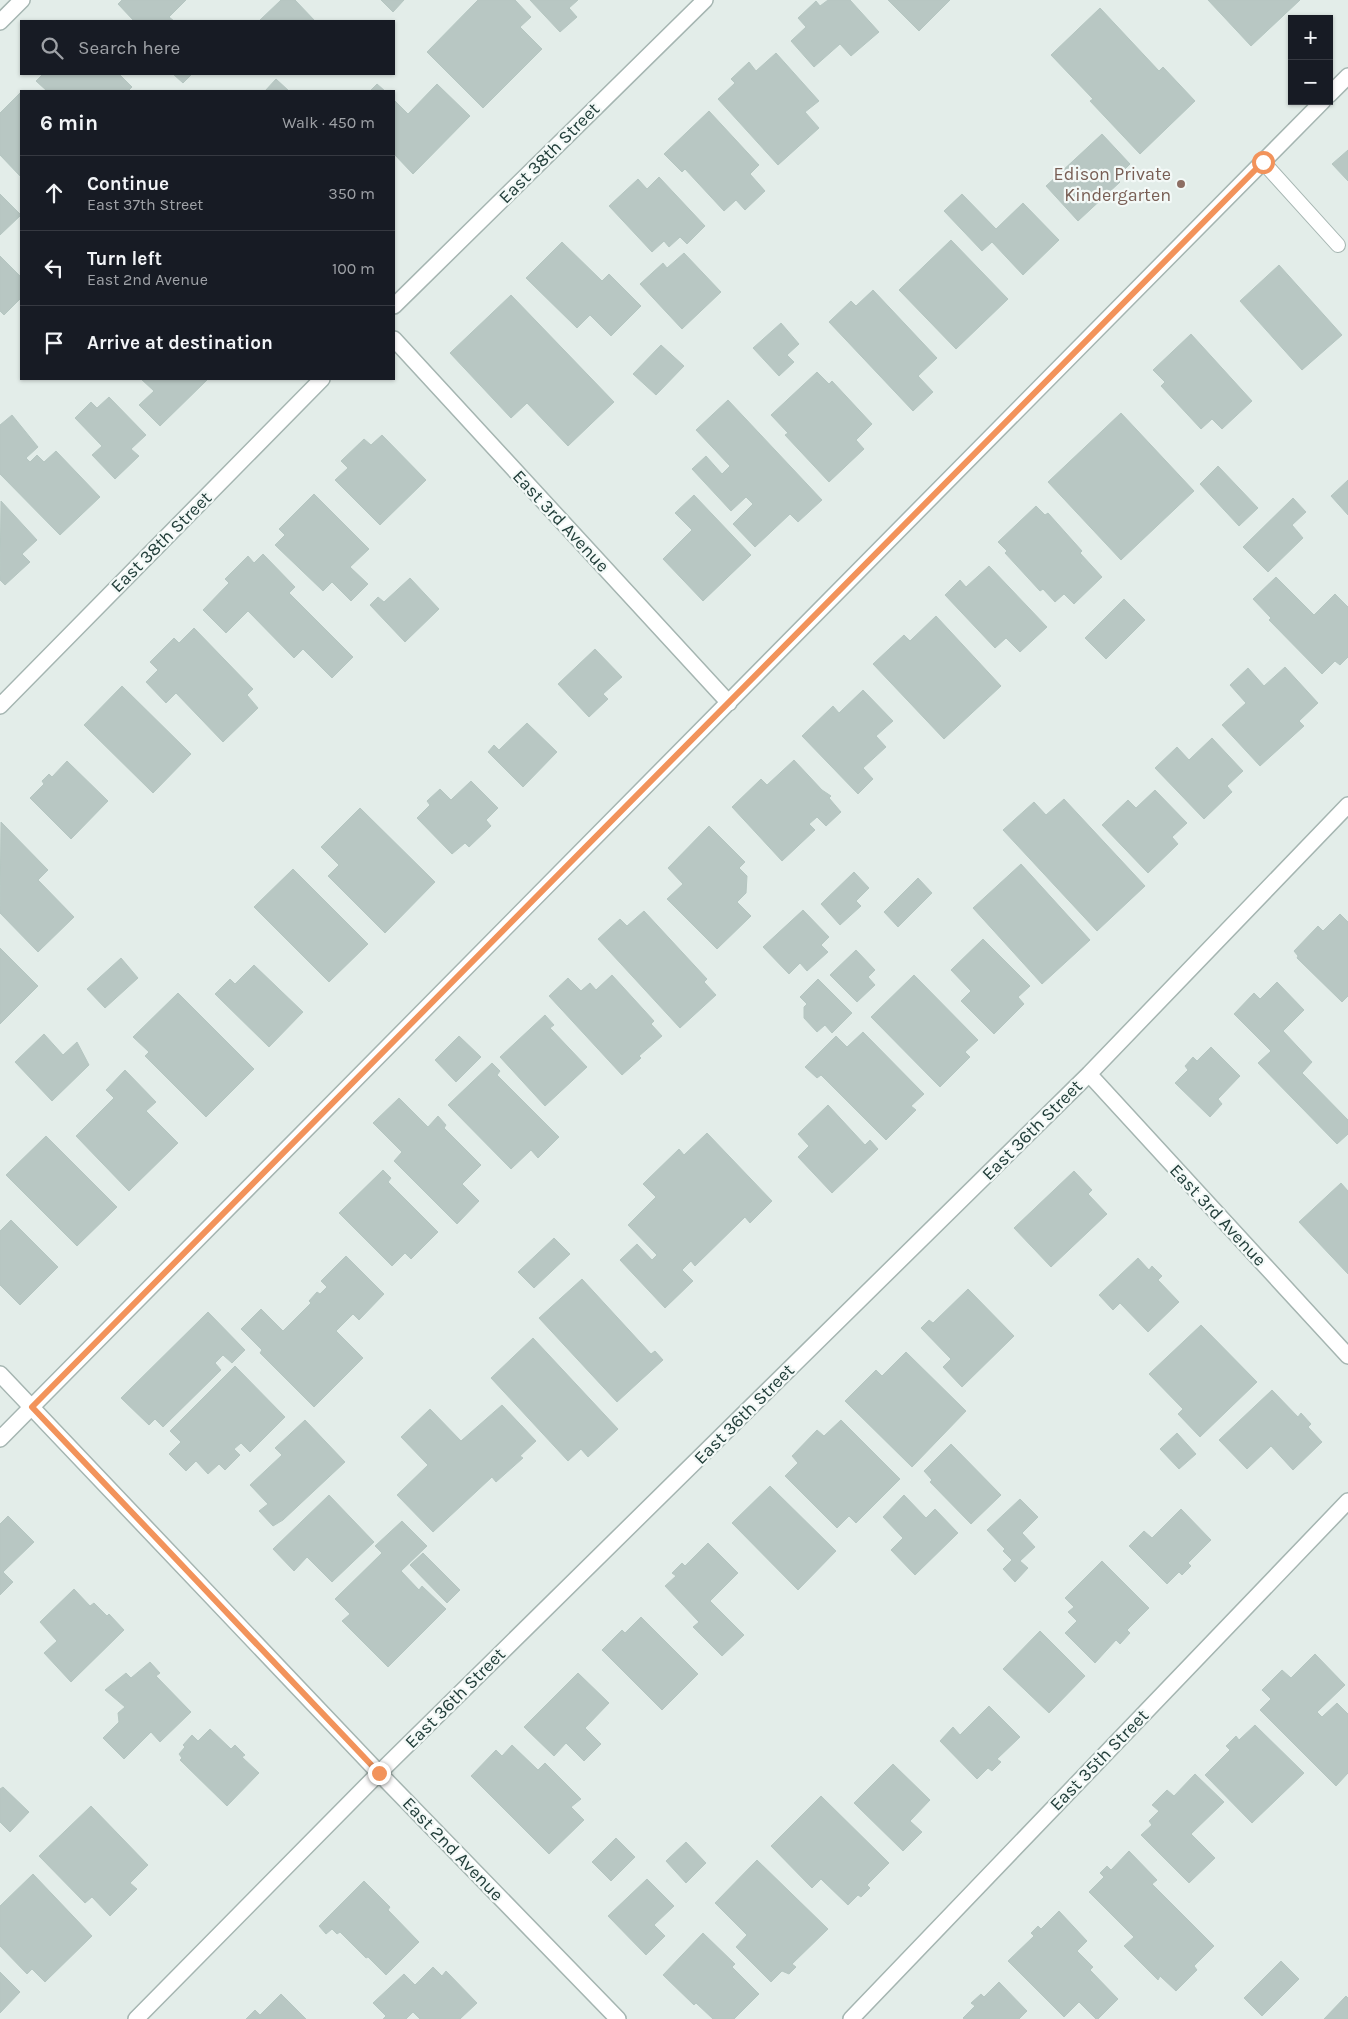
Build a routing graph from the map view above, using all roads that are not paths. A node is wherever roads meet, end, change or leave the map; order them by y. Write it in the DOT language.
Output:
graph roads {
  1 [pos="22,0"];
  2 [pos="705,0"];
  3 [pos="0,22"];
  4 [pos="1348,76"];
  5 [pos="1333,91"];
  6 [pos="1319,105"];
  7 [pos="1263,162"];
  8 [pos="1338,245"];
  9 [pos="395,305"];
  10 [pos="395,340"];
  11 [pos="321,380"];
  12 [pos="729,703"];
  13 [pos="0,706"];
  14 [pos="1348,805"];
  15 [pos="1089,1074"];
  16 [pos="1348,1356"];
  17 [pos="0,1374"];
  18 [pos="32,1407"];
  19 [pos="0,1438"];
  20 [pos="1348,1501"];
  21 [pos="379,1773"];
  22 [pos="136,2019"];
  23 [pos="618,2019"];
  24 [pos="851,2019"];
  1 -- 3 [label="street"];
  2 -- 9 [label="street, East 38th Street"];
  4 -- 5 [label="street"];
  6 -- 7 [label="street"];
  7 -- 8 [label="lane"];
  7 -- 12 [label="street"];
  10 -- 12 [label="street, East 3rd Avenue"];
  11 -- 13 [label="street, East 38th Street"];
  12 -- 18 [label="street"];
  14 -- 15 [label="street, East 36th Street"];
  15 -- 16 [label="street, East 3rd Avenue"];
  15 -- 21 [label="street, East 36th Street"];
  17 -- 18 [label="street, East 2nd Avenue"];
  18 -- 19 [label="street"];
  18 -- 21 [label="street, East 2nd Avenue"];
  20 -- 24 [label="street, East 35th Street"];
  21 -- 22 [label="street, East 36th Street"];
  21 -- 23 [label="street, East 2nd Avenue"];
}
